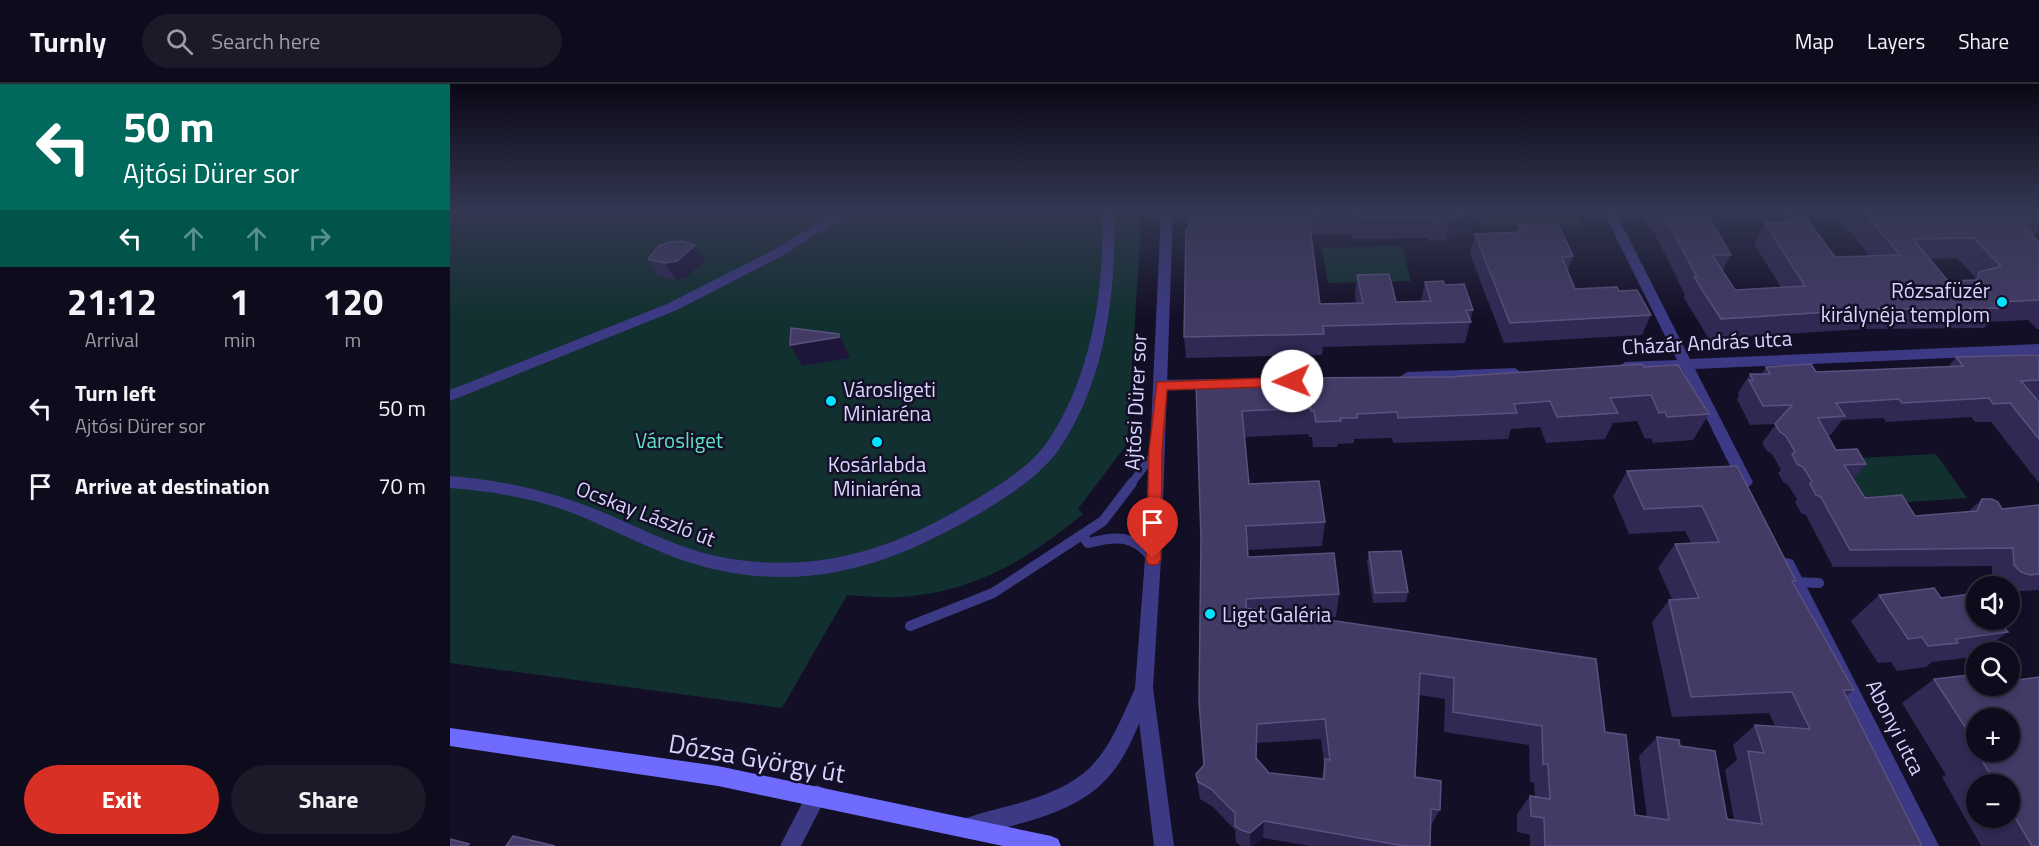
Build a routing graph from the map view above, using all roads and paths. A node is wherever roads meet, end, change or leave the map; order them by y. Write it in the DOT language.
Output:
graph roads {
  1 [pos="788,247"];
  2 [pos="1106,247"];
  3 [pos="1166,247"];
  4 [pos="1627,247"];
  5 [pos="2039,348"];
  6 [pos="1685,364"];
  7 [pos="1614,368"];
  8 [pos="1531,372"];
  9 [pos="1388,378"];
  10 [pos="1233,383"];
  11 [pos="1161,385"];
  12 [pos="450,396"];
  13 [pos="1156,451"];
  14 [pos="450,482"];
  15 [pos="1754,499"];
  16 [pos="1082,535"];
  17 [pos="1780,551"];
  18 [pos="1153,559"];
  19 [pos="1796,582"];
  20 [pos="1819,583"];
  21 [pos="910,626"];
  22 [pos="1144,688"];
  23 [pos="450,737"];
  24 [pos="817,795"];
  25 [pos="968,827"];
  26 [pos="790,846"];
  27 [pos="1051,846"];
  28 [pos="1164,846"];
  29 [pos="1929,846"];
  1 -- 12 [label="street"];
  2 -- 14 [label="street, Ocskay László út"];
  3 -- 11 [label="street, Ajtósi Dürer sor"];
  4 -- 6 [label="street"];
  5 -- 6 [label="street, Cházár András utca"];
  6 -- 7 [label="street, Cházár András utca"];
  6 -- 15 [label="street"];
  8 -- 9 [label="street"];
  10 -- 11 [label="street"];
  11 -- 13 [label="street, Ajtósi Dürer sor"];
  13 -- 16 [label="lane"];
  13 -- 18 [label="street, Ajtósi Dürer sor"];
  16 -- 18 [label="lane"];
  16 -- 21 [label="lane"];
  17 -- 19 [label="street, Abonyi utca"];
  18 -- 22 [label="street, Ajtósi Dürer sor"];
  19 -- 20 [label="lane"];
  19 -- 29 [label="street, Abonyi utca"];
  22 -- 25 [label="street"];
  22 -- 28 [label="street, Ajtósi Dürer sor"];
  23 -- 24 [label="main road, Dózsa György út"];
  24 -- 25 [label="main road, Dózsa György út"];
  24 -- 26 [label="street"];
  25 -- 27 [label="main road, Dózsa György út"];
}
